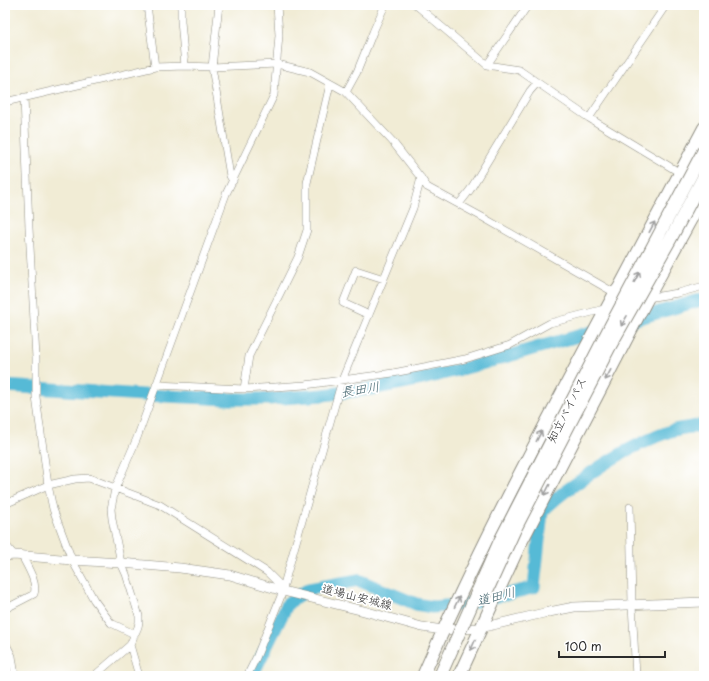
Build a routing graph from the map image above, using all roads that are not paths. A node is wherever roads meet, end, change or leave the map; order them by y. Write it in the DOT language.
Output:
graph roads {
  1 [pos="147,5"];
  2 [pos="181,5"];
  3 [pos="219,5"];
  4 [pos="277,5"];
  5 [pos="385,5"];
  6 [pos="416,5"];
  7 [pos="528,5"];
  8 [pos="666,5"];
  9 [pos="277,64"];
  10 [pos="487,64"];
  11 [pos="185,66"];
  12 [pos="155,67"];
  13 [pos="212,67"];
  14 [pos="537,83"];
  15 [pos="330,84"];
  16 [pos="346,92"];
  17 [pos="24,97"];
  18 [pos="5,102"];
  19 [pos="590,118"];
  20 [pos="704,128"];
  21 [pos="704,150"];
  22 [pos="680,173"];
  23 [pos="704,176"];
  24 [pos="421,178"];
  25 [pos="233,181"];
  26 [pos="704,188"];
  27 [pos="704,195"];
  28 [pos="459,204"];
  29 [pos="384,279"];
  30 [pos="704,286"];
  31 [pos="616,292"];
  32 [pos="648,299"];
  33 [pos="607,308"];
  34 [pos="369,315"];
  35 [pos="342,380"];
  36 [pos="156,385"];
  37 [pos="244,389"];
  38 [pos="48,485"];
  39 [pos="115,489"];
  40 [pos="5,504"];
  41 [pos="630,507"];
  42 [pos="5,544"];
  43 [pos="14,556"];
  44 [pos="72,560"];
  45 [pos="121,563"];
  46 [pos="283,589"];
  47 [pos="704,602"];
  48 [pos="632,605"];
  49 [pos="5,609"];
  50 [pos="480,628"];
  51 [pos="443,630"];
  52 [pos="134,634"];
  53 [pos="5,638"];
  54 [pos="130,645"];
  55 [pos="15,676"];
  56 [pos="94,676"];
  57 [pos="139,676"];
  58 [pos="247,676"];
  59 [pos="423,676"];
  60 [pos="440,676"];
  61 [pos="448,676"];
  62 [pos="458,676"];
  63 [pos="636,676"];
  1 -- 12 [label="street"];
  2 -- 11 [label="street"];
  3 -- 13 [label="street"];
  4 -- 9 [label="street"];
  5 -- 16 [label="street"];
  6 -- 10 [label="street"];
  7 -- 10 [label="street"];
  8 -- 19 [label="street"];
  9 -- 13 [label="street"];
  9 -- 15 [label="street"];
  9 -- 25 [label="street"];
  10 -- 14 [label="street"];
  11 -- 12 [label="street"];
  11 -- 13 [label="street"];
  12 -- 17 [label="street"];
  13 -- 25 [label="street"];
  14 -- 19 [label="street"];
  14 -- 28 [label="street"];
  15 -- 16 [label="street"];
  15 -- 37 [label="street"];
  16 -- 24 [label="street"];
  17 -- 18 [label="street"];
  17 -- 38 [label="street"];
  19 -- 22 [label="street"];
  20 -- 22 [label="highway"];
  60 -- 21 [label="highway, 知立バイパス, one-way, bridge"];
  22 -- 26 [label="street"];
  31 -- 22 [label="highway, one-way"];
  23 -- 61 [label="highway, 知立バイパス, one-way, bridge"];
  24 -- 28 [label="street"];
  24 -- 29 [label="street"];
  25 -- 36 [label="street"];
  27 -- 32 [label="highway"];
  28 -- 31 [label="street"];
  29 -- 34 [label="street"];
  29 -- 34 [label="street"];
  30 -- 32 [label="street"];
  31 -- 33 [label="highway"];
  32 -- 33 [label="street"];
  32 -- 50 [label="highway, one-way"];
  33 -- 35 [label="street"];
  51 -- 33 [label="highway, one-way"];
  34 -- 35 [label="street"];
  35 -- 37 [label="street"];
  35 -- 46 [label="street"];
  36 -- 37 [label="street"];
  36 -- 39 [label="street"];
  38 -- 39 [label="street"];
  38 -- 40 [label="street"];
  38 -- 44 [label="street"];
  39 -- 45 [label="street"];
  39 -- 46 [label="street"];
  41 -- 48 [label="street"];
  42 -- 43 [label="street"];
  43 -- 44 [label="main road, 道場山安城線"];
  43 -- 49 [label="street"];
  44 -- 45 [label="main road, 道場山安城線"];
  44 -- 52 [label="street"];
  45 -- 46 [label="main road, 道場山安城線"];
  45 -- 52 [label="street"];
  46 -- 51 [label="main road, 道場山安城線"];
  46 -- 58 [label="street"];
  47 -- 48 [label="main road, 道場山安城線"];
  48 -- 50 [label="main road, 道場山安城線"];
  48 -- 63 [label="street"];
  50 -- 51 [label="main road, 道場山安城線"];
  50 -- 62 [label="highway, one-way"];
  51 -- 59 [label="highway"];
  52 -- 54 [label="street"];
  53 -- 55 [label="street"];
  54 -- 56 [label="street"];
  54 -- 57 [label="street"];
}
